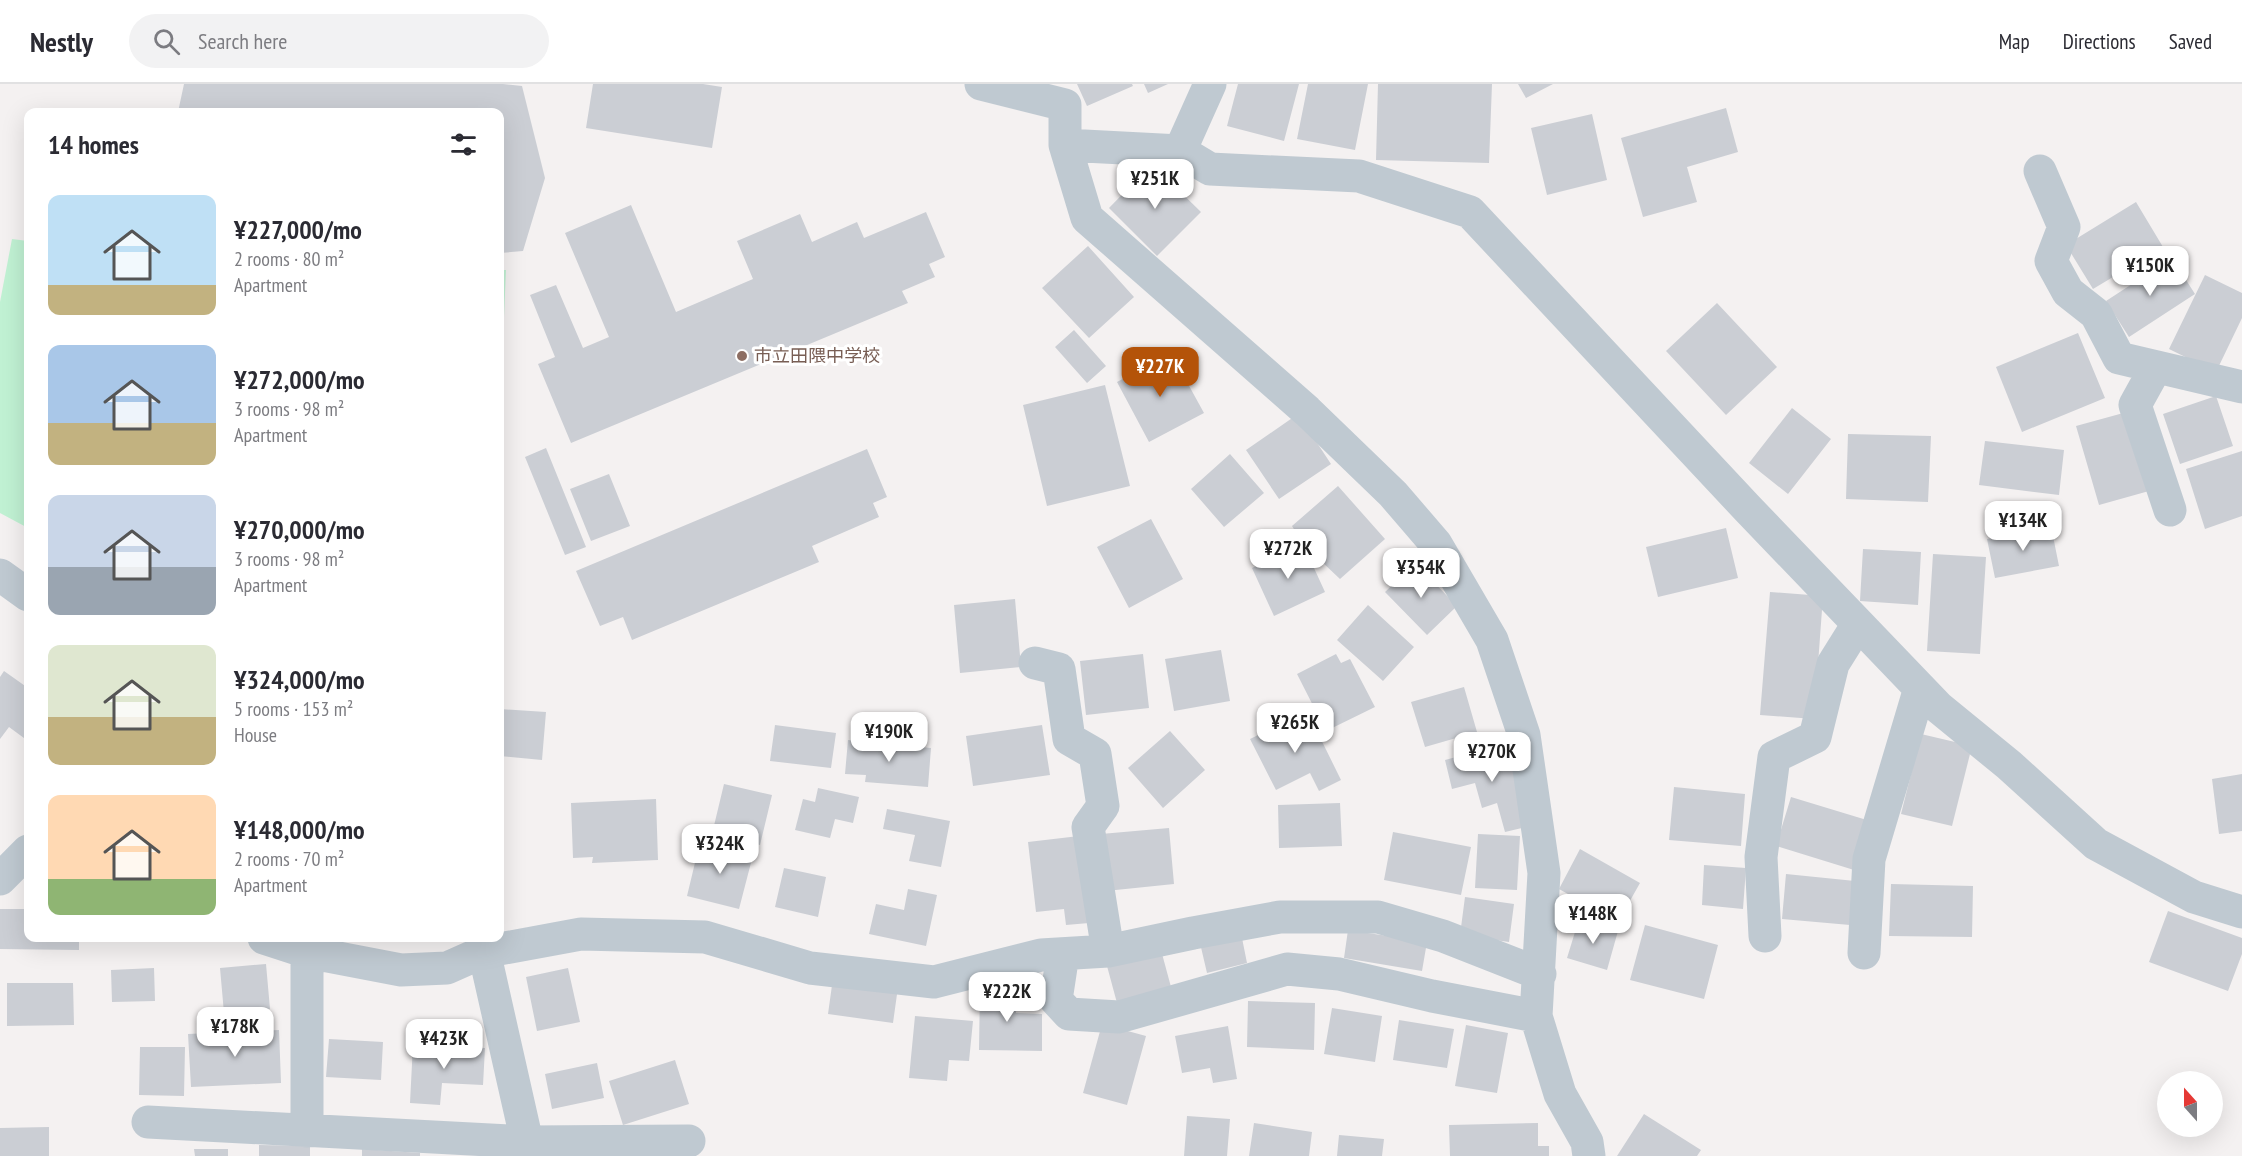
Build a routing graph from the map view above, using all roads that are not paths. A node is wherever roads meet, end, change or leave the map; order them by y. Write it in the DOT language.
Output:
graph roads {
  1 [pos="981,84"];
  2 [pos="1210,84"];
  3 [pos="1065,145"];
  4 [pos="1180,151"];
  5 [pos="2040,171"];
  6 [pos="2156,367"];
  7 [pos="2242,387"];
  8 [pos="2170,510"];
  9 [pos="0,575"];
  10 [pos="24,592"];
  11 [pos="1858,624"];
  12 [pos="1035,663"];
  13 [pos="1920,688"];
  14 [pos="2242,912"];
  15 [pos="1765,936"];
  16 [pos="276,942"];
  17 [pos="482,945"];
  18 [pos="1108,951"];
  19 [pos="307,952"];
  20 [pos="1864,953"];
  21 [pos="1063,954"];
  22 [pos="1540,974"];
  23 [pos="1536,1016"];
  24 [pos="148,1122"];
  25 [pos="307,1131"];
  26 [pos="689,1141"];
  27 [pos="527,1142"];
  28 [pos="1589,1156"];
  1 -- 3 [label="street"];
  2 -- 4 [label="street"];
  3 -- 4 [label="street"];
  3 -- 22 [label="street"];
  4 -- 11 [label="street"];
  5 -- 6 [label="street"];
  6 -- 7 [label="street"];
  6 -- 8 [label="street"];
  9 -- 10 [label="street"];
  11 -- 13 [label="street"];
  11 -- 15 [label="street"];
  12 -- 18 [label="street"];
  13 -- 14 [label="street"];
  13 -- 20 [label="street"];
  16 -- 19 [label="street"];
  17 -- 19 [label="street"];
  17 -- 21 [label="street"];
  17 -- 27 [label="street"];
  18 -- 21 [label="street"];
  18 -- 22 [label="street"];
  19 -- 25 [label="street"];
  21 -- 23 [label="street"];
  22 -- 23 [label="street"];
  23 -- 28 [label="street"];
  24 -- 25 [label="street"];
  25 -- 27 [label="street"];
  26 -- 27 [label="street"];
}
